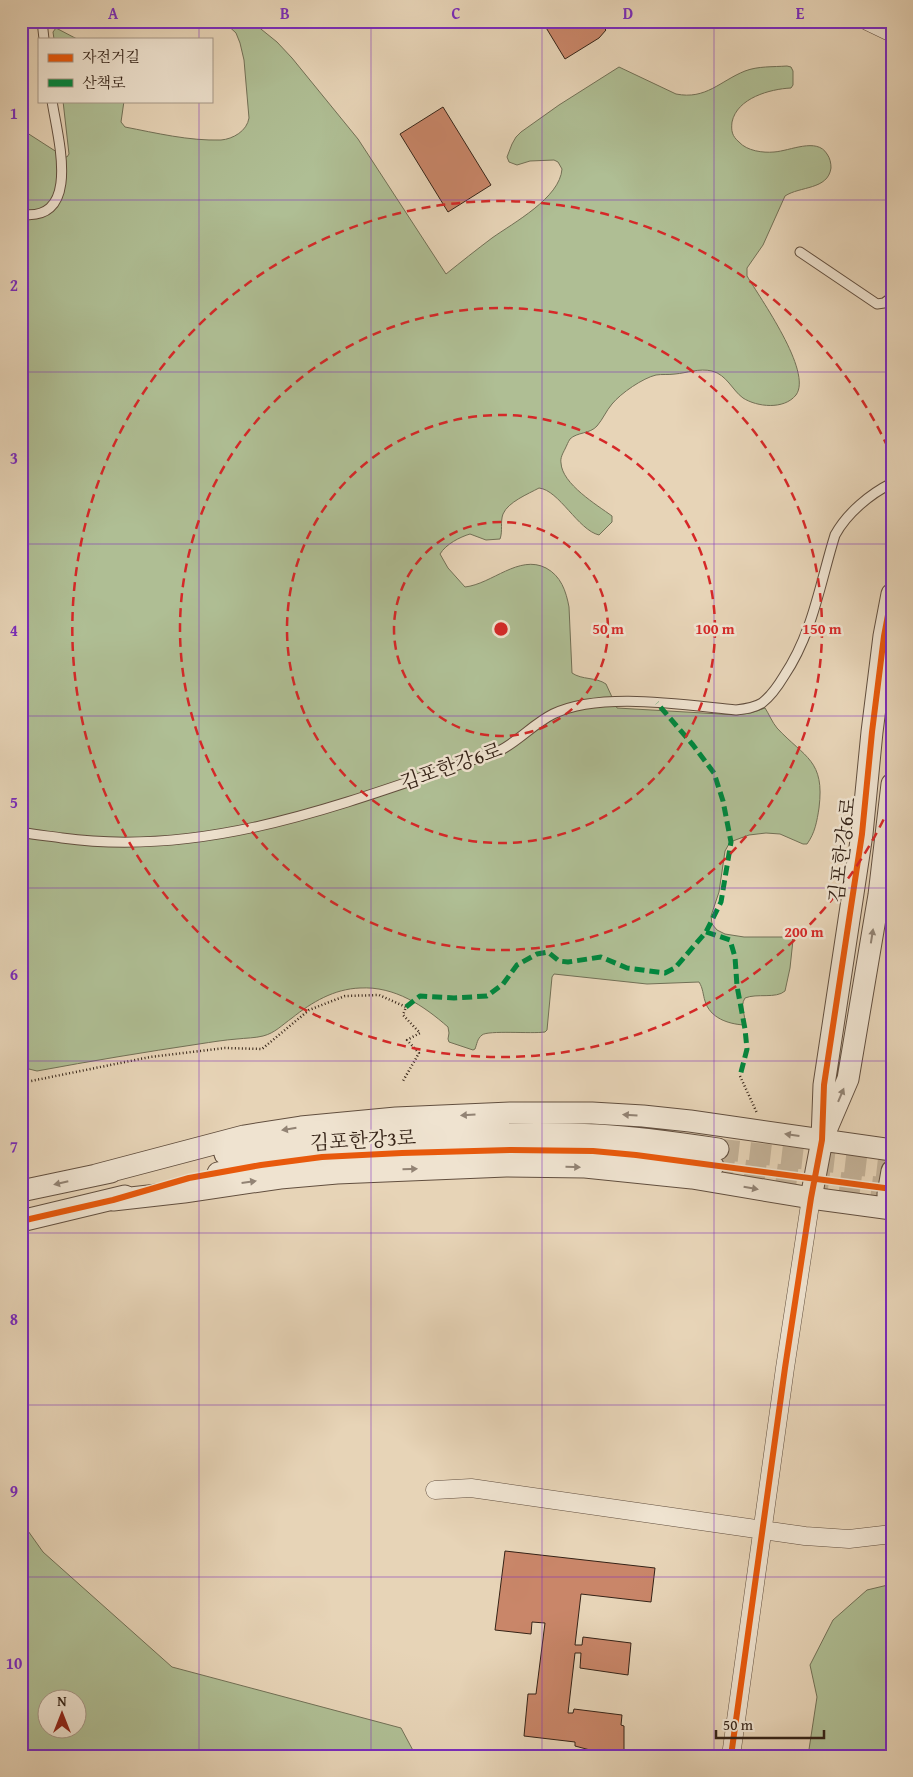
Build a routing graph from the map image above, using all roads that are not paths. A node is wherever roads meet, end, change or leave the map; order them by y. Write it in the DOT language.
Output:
graph roads {
  1 [pos="42,21"];
  2 [pos="867,21"];
  3 [pos="892,33"];
  4 [pos="44,38"];
  5 [pos="52,102"];
  6 [pos="21,214"];
  7 [pos="800,252"];
  8 [pos="892,297"];
  9 [pos="892,483"];
  10 [pos="892,594"];
  11 [pos="892,784"];
  12 [pos="21,832"];
  13 [pos="728,1126"];
  14 [pos="822,1140"];
  15 [pos="892,1150"];
  16 [pos="716,1166"];
  17 [pos="892,1171"];
  18 [pos="96,1175"];
  19 [pos="21,1192"];
  20 [pos="811,1198"];
  21 [pos="890,1209"];
  22 [pos="21,1221"];
  23 [pos="435,1490"];
  24 [pos="763,1529"];
  25 [pos="892,1534"];
  26 [pos="731,1756"];
  1 -- 4 [label="lane"];
  2 -- 3 [label="street"];
  5 -- 6 [label="lane"];
  7 -- 8 [label="lane"];
  9 -- 12 [label="lane, 김포한강6로"];
  10 -- 14 [label="street, 김포한강6로"];
  14 -- 11 [label="street, 김포한강6로, one-way"];
  14 -- 13 [label="street, one-way"];
  13 -- 16 [label="street"];
  13 -- 18 [label="street, one-way"];
  14 -- 15 [label="street"];
  14 -- 20 [label="street, 김포한강6로"];
  16 -- 18 [label="street, 김포한강3로"];
  16 -- 20 [label="street, one-way"];
  22 -- 16 [label="street, one-way"];
  17 -- 21 [label="street"];
  18 -- 19 [label="street, 김포한강3로, one-way"];
  20 -- 21 [label="street"];
  20 -- 24 [label="street"];
  23 -- 24 [label="street"];
  24 -- 25 [label="street"];
  24 -- 26 [label="street"];
}
